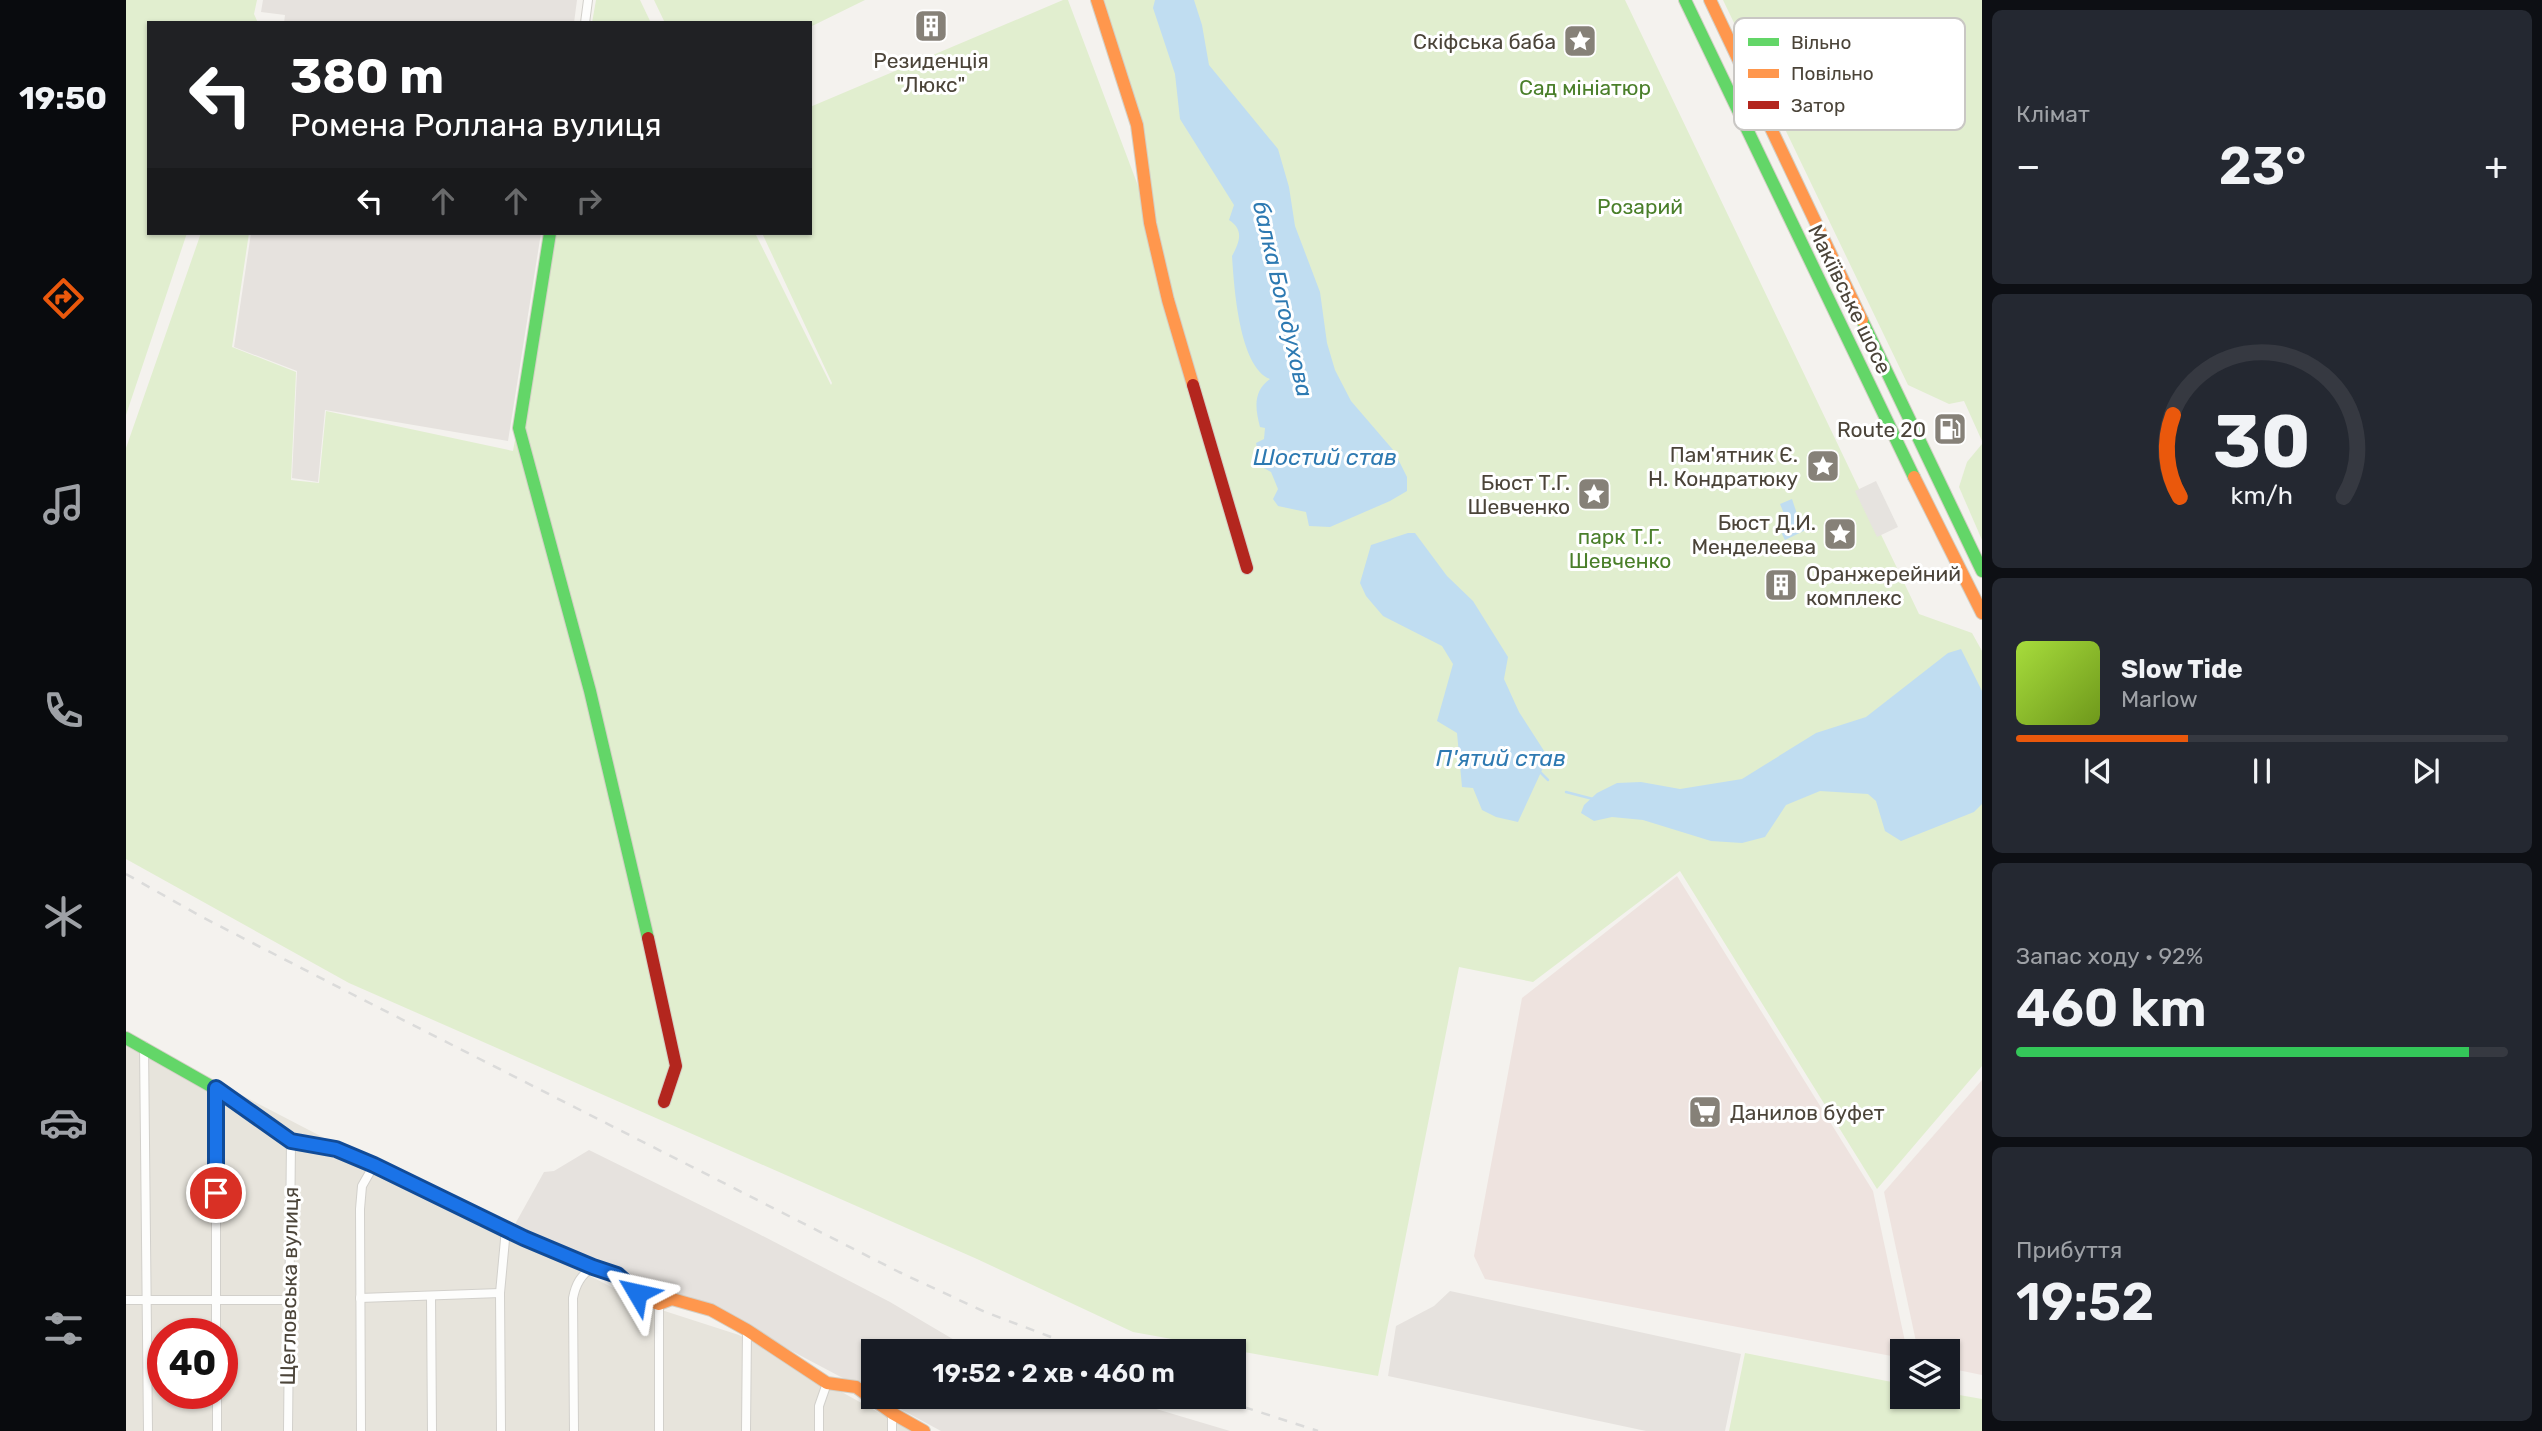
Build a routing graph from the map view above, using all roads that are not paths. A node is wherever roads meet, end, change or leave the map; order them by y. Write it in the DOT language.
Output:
graph roads {
  1 [pos="589,0"];
  2 [pos="1097,0"];
  3 [pos="1685,0"];
  4 [pos="1710,0"];
  5 [pos="585,21"];
  6 [pos="1734,50"];
  7 [pos="1734,102"];
  8 [pos="1747,130"];
  9 [pos="1772,130"];
  10 [pos="550,235"];
  11 [pos="1247,568"];
  12 [pos="1982,571"];
  13 [pos="1982,613"];
  14 [pos="126,1038"];
  15 [pos="144,1046"];
  16 [pos="216,1088"];
  17 [pos="664,1102"];
  18 [pos="291,1141"];
  19 [pos="374,1165"];
  20 [pos="506,1229"];
  21 [pos="593,1267"];
  22 [pos="500,1293"];
  23 [pos="431,1296"];
  24 [pos="216,1298"];
  25 [pos="360,1298"];
  26 [pos="147,1299"];
  27 [pos="126,1300"];
  28 [pos="288,1300"];
  29 [pos="659,1304"];
  30 [pos="216,1318"];
  31 [pos="747,1330"];
  32 [pos="827,1383"];
  33 [pos="217,1409"];
  34 [pos="892,1413"];
  35 [pos="148,1431"];
  36 [pos="217,1431"];
  37 [pos="288,1431"];
  38 [pos="360,1431"];
  39 [pos="432,1431"];
  40 [pos="501,1431"];
  41 [pos="574,1431"];
  42 [pos="659,1431"];
  43 [pos="746,1431"];
  44 [pos="819,1431"];
  45 [pos="892,1431"];
  46 [pos="924,1431"];
  1 -- 5 [label="street"];
  2 -- 11 [label="street"];
  3 -- 7 [label="street, Макіївське шосе"];
  4 -- 6 [label="street, Макіївське шосе"];
  8 -- 13 [label="street, Макіївське шосе"];
  9 -- 12 [label="street, Макіївське шосе"];
  10 -- 17 [label="street"];
  14 -- 15 [label="street"];
  15 -- 16 [label="street"];
  15 -- 26 [label="street"];
  16 -- 18 [label="street"];
  16 -- 24 [label="street"];
  18 -- 19 [label="street"];
  18 -- 28 [label="street, Щегловська вулиця"];
  19 -- 20 [label="street"];
  19 -- 25 [label="street"];
  20 -- 21 [label="street"];
  20 -- 22 [label="street"];
  21 -- 29 [label="street"];
  21 -- 41 [label="street"];
  22 -- 23 [label="street"];
  22 -- 40 [label="street"];
  23 -- 25 [label="street"];
  23 -- 39 [label="street"];
  24 -- 26 [label="street"];
  24 -- 28 [label="street"];
  24 -- 30 [label="street"];
  25 -- 38 [label="street"];
  26 -- 27 [label="street"];
  26 -- 35 [label="street"];
  28 -- 37 [label="street, Щегловська вулиця"];
  29 -- 31 [label="street"];
  29 -- 42 [label="street"];
  31 -- 32 [label="street"];
  31 -- 43 [label="street"];
  32 -- 34 [label="street"];
  32 -- 44 [label="street"];
  33 -- 36 [label="street"];
  34 -- 45 [label="street"];
  34 -- 46 [label="street"];
}
